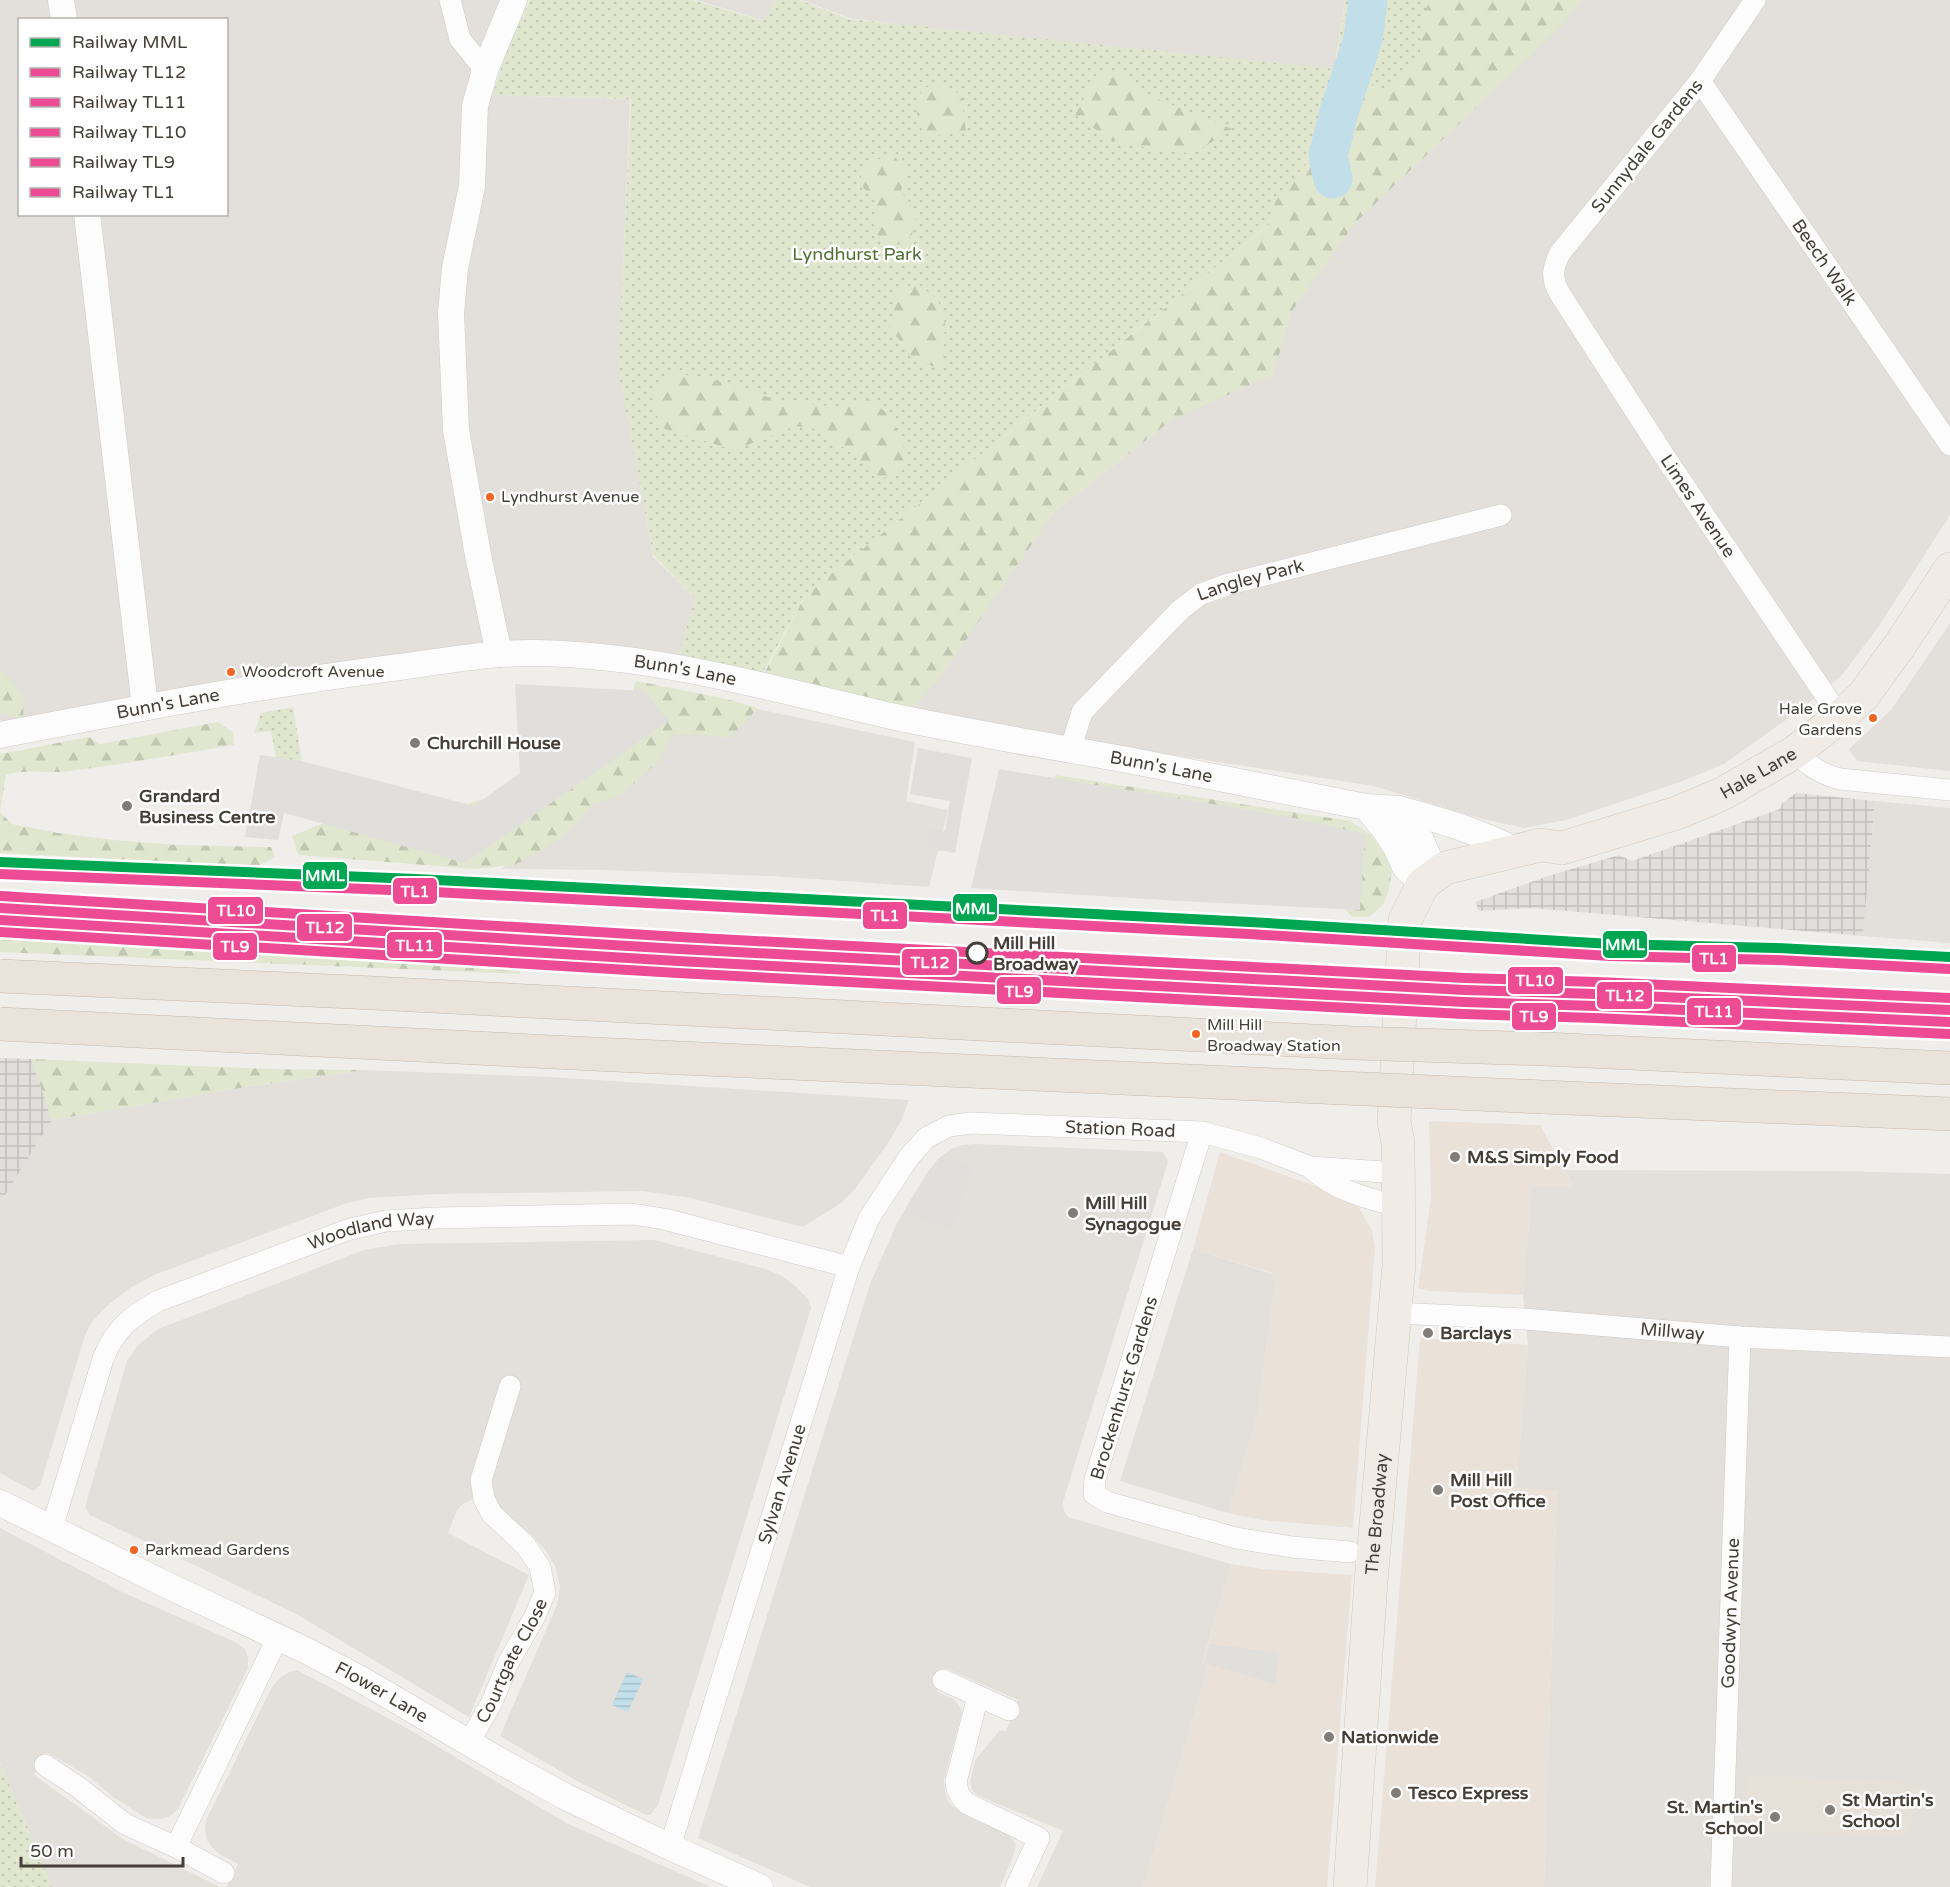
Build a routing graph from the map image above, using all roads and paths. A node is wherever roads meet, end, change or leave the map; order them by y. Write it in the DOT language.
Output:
graph roads {
  1 [pos="61,0"];
  2 [pos="450,0"];
  3 [pos="513,0"];
  4 [pos="1755,0"];
  5 [pos="63,18"];
  6 [pos="485,70"];
  7 [pos="1700,81"];
  8 [pos="87,216"];
  9 [pos="1560,294"];
  10 [pos="1950,445"];
  11 [pos="1500,515"];
  12 [pos="1950,569"];
  13 [pos="499,654"];
  14 [pos="145,707"];
  15 [pos="1840,717"];
  16 [pos="0,735"];
  17 [pos="1070,751"];
  18 [pos="1795,752"];
  19 [pos="1950,789"];
  20 [pos="1365,807"];
  21 [pos="1399,809"];
  22 [pos="1562,848"];
  23 [pos="1516,851"];
  24 [pos="1423,884"];
  25 [pos="0,976"];
  26 [pos="0,1024"];
  27 [pos="1950,1068"];
  28 [pos="1950,1114"];
  29 [pos="1202,1132"];
  30 [pos="926,1138"];
  31 [pos="1399,1158"];
  32 [pos="1310,1167"];
  33 [pos="1399,1206"];
  34 [pos="849,1267"];
  35 [pos="1394,1313"];
  36 [pos="1740,1337"];
  37 [pos="1950,1347"];
  38 [pos="510,1386"];
  39 [pos="0,1503"];
  40 [pos="52,1528"];
  41 [pos="1350,1552"];
  42 [pos="278,1637"];
  43 [pos="943,1680"];
  44 [pos="978,1696"];
  45 [pos="1009,1710"];
  46 [pos="469,1742"];
  47 [pos="45,1765"];
  48 [pos="176,1847"];
  49 [pos="669,1847"];
  50 [pos="225,1873"];
  51 [pos="760,1887"];
  52 [pos="1016,1887"];
  53 [pos="1350,1887"];
  54 [pos="1721,1887"];
  1 -- 5 [label="street"];
  2 -- 6 [label="street"];
  3 -- 6 [label="street"];
  4 -- 7 [label="street, Sunnydale Gardens"];
  6 -- 13 [label="street"];
  7 -- 9 [label="street, Sunnydale Gardens"];
  7 -- 10 [label="street, Beech Walk"];
  8 -- 14 [label="street"];
  9 -- 15 [label="street, Limes Avenue"];
  11 -- 17 [label="street, Langley Park"];
  12 -- 15 [label="main road, Hale Lane"];
  13 -- 14 [label="street, Bunn's Lane"];
  13 -- 17 [label="street, Bunn's Lane"];
  14 -- 16 [label="street, Bunn's Lane"];
  15 -- 18 [label="main road, Hale Lane"];
  17 -- 20 [label="street, Bunn's Lane"];
  18 -- 19 [label="street"];
  18 -- 22 [label="main road, Hale Lane"];
  20 -- 21 [label="street, Bunn's Lane"];
  20 -- 24 [label="street"];
  21 -- 23 [label="street, Bunn's Lane"];
  21 -- 24 [label="street"];
  22 -- 23 [label="main road, Hale Lane"];
  22 -- 24 [label="main road, Hale Lane"];
  23 -- 24 [label="main road, Hale Lane"];
  24 -- 31 [label="main road, The Broadway"];
  25 -- 27 [label="highway, bridge"];
  26 -- 28 [label="highway, bridge"];
  29 -- 30 [label="street, Station Road"];
  29 -- 32 [label="street, Station Road"];
  29 -- 41 [label="street, Brockenhurst Gardens"];
  30 -- 34 [label="street, Sylvan Avenue"];
  31 -- 32 [label="street, Station Road"];
  31 -- 33 [label="main road, The Broadway"];
  32 -- 33 [label="street, Station Road"];
  33 -- 35 [label="main road, The Broadway"];
  34 -- 40 [label="street, Woodland Way"];
  34 -- 49 [label="street, Sylvan Avenue"];
  35 -- 36 [label="street, Millway"];
  35 -- 53 [label="main road, The Broadway"];
  36 -- 37 [label="street, Millway"];
  36 -- 54 [label="street, Goodwyn Avenue"];
  38 -- 46 [label="street, Courtgate Close"];
  39 -- 40 [label="street, Flower Lane"];
  40 -- 42 [label="street, Flower Lane"];
  42 -- 46 [label="street, Flower Lane"];
  42 -- 48 [label="street"];
  43 -- 44 [label="street"];
  44 -- 45 [label="street"];
  44 -- 52 [label="street"];
  46 -- 49 [label="street, Flower Lane"];
  47 -- 48 [label="street"];
  48 -- 50 [label="street"];
  49 -- 51 [label="street, Flower Lane"];
}
